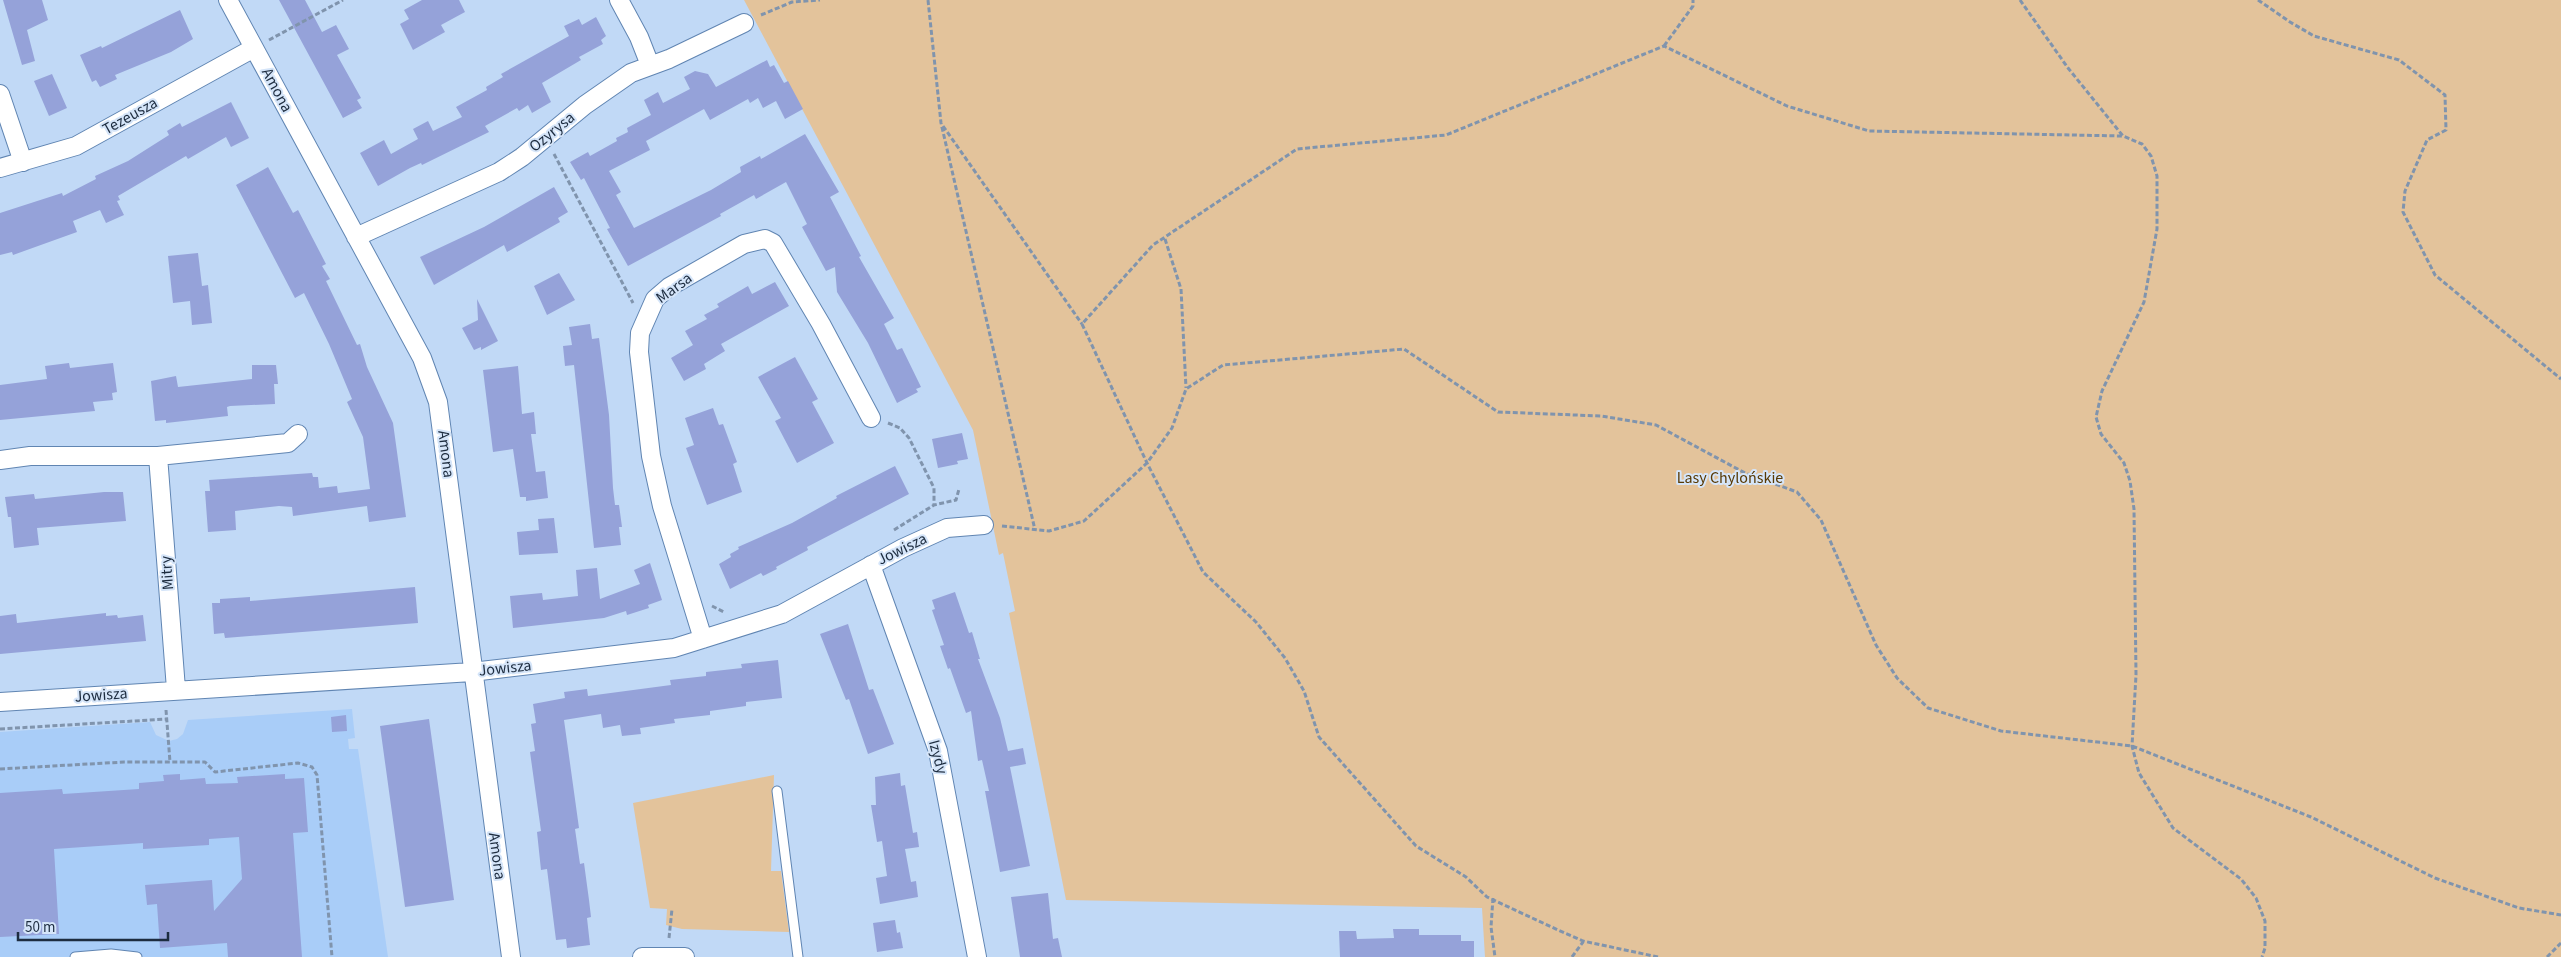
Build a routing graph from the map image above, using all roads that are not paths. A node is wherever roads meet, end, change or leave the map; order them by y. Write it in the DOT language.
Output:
graph roads {
  1 [pos="228,0"];
  2 [pos="620,0"];
  3 [pos="744,22"];
  4 [pos="254,48"];
  5 [pos="650,65"];
  6 [pos="0,94"];
  7 [pos="23,162"];
  8 [pos="0,168"];
  9 [pos="356,237"];
  10 [pos="871,418"];
  11 [pos="298,434"];
  12 [pos="158,456"];
  13 [pos="0,460"];
  14 [pos="984,525"];
  15 [pos="871,565"];
  16 [pos="703,639"];
  17 [pos="472,672"];
  18 [pos="176,689"];
  19 [pos="0,702"];
  20 [pos="777,791"];
  21 [pos="75,957"];
  22 [pos="137,957"];
  23 [pos="511,957"];
  24 [pos="642,957"];
  25 [pos="685,957"];
  26 [pos="798,957"];
  27 [pos="978,957"];
  1 -- 4 [label="street, Amona"];
  2 -- 5 [label="street"];
  3 -- 5 [label="street, Ozyrysa"];
  4 -- 7 [label="street, Tezeusza"];
  4 -- 9 [label="street, Amona"];
  5 -- 9 [label="street, Ozyrysa"];
  6 -- 7 [label="street"];
  7 -- 8 [label="street, Tezeusza"];
  9 -- 17 [label="street, Amona"];
  10 -- 16 [label="street, Marsa"];
  11 -- 12 [label="street"];
  12 -- 13 [label="street"];
  12 -- 18 [label="street, Mitry"];
  14 -- 15 [label="street, Jowisza"];
  15 -- 16 [label="street, Jowisza"];
  15 -- 27 [label="street, Izydy"];
  16 -- 17 [label="street, Jowisza"];
  17 -- 18 [label="street, Jowisza"];
  17 -- 23 [label="street, Amona"];
  18 -- 19 [label="street, Jowisza"];
  20 -- 26 [label="lane"];
  21 -- 22 [label="lane"];
  24 -- 25 [label="street"];
}
